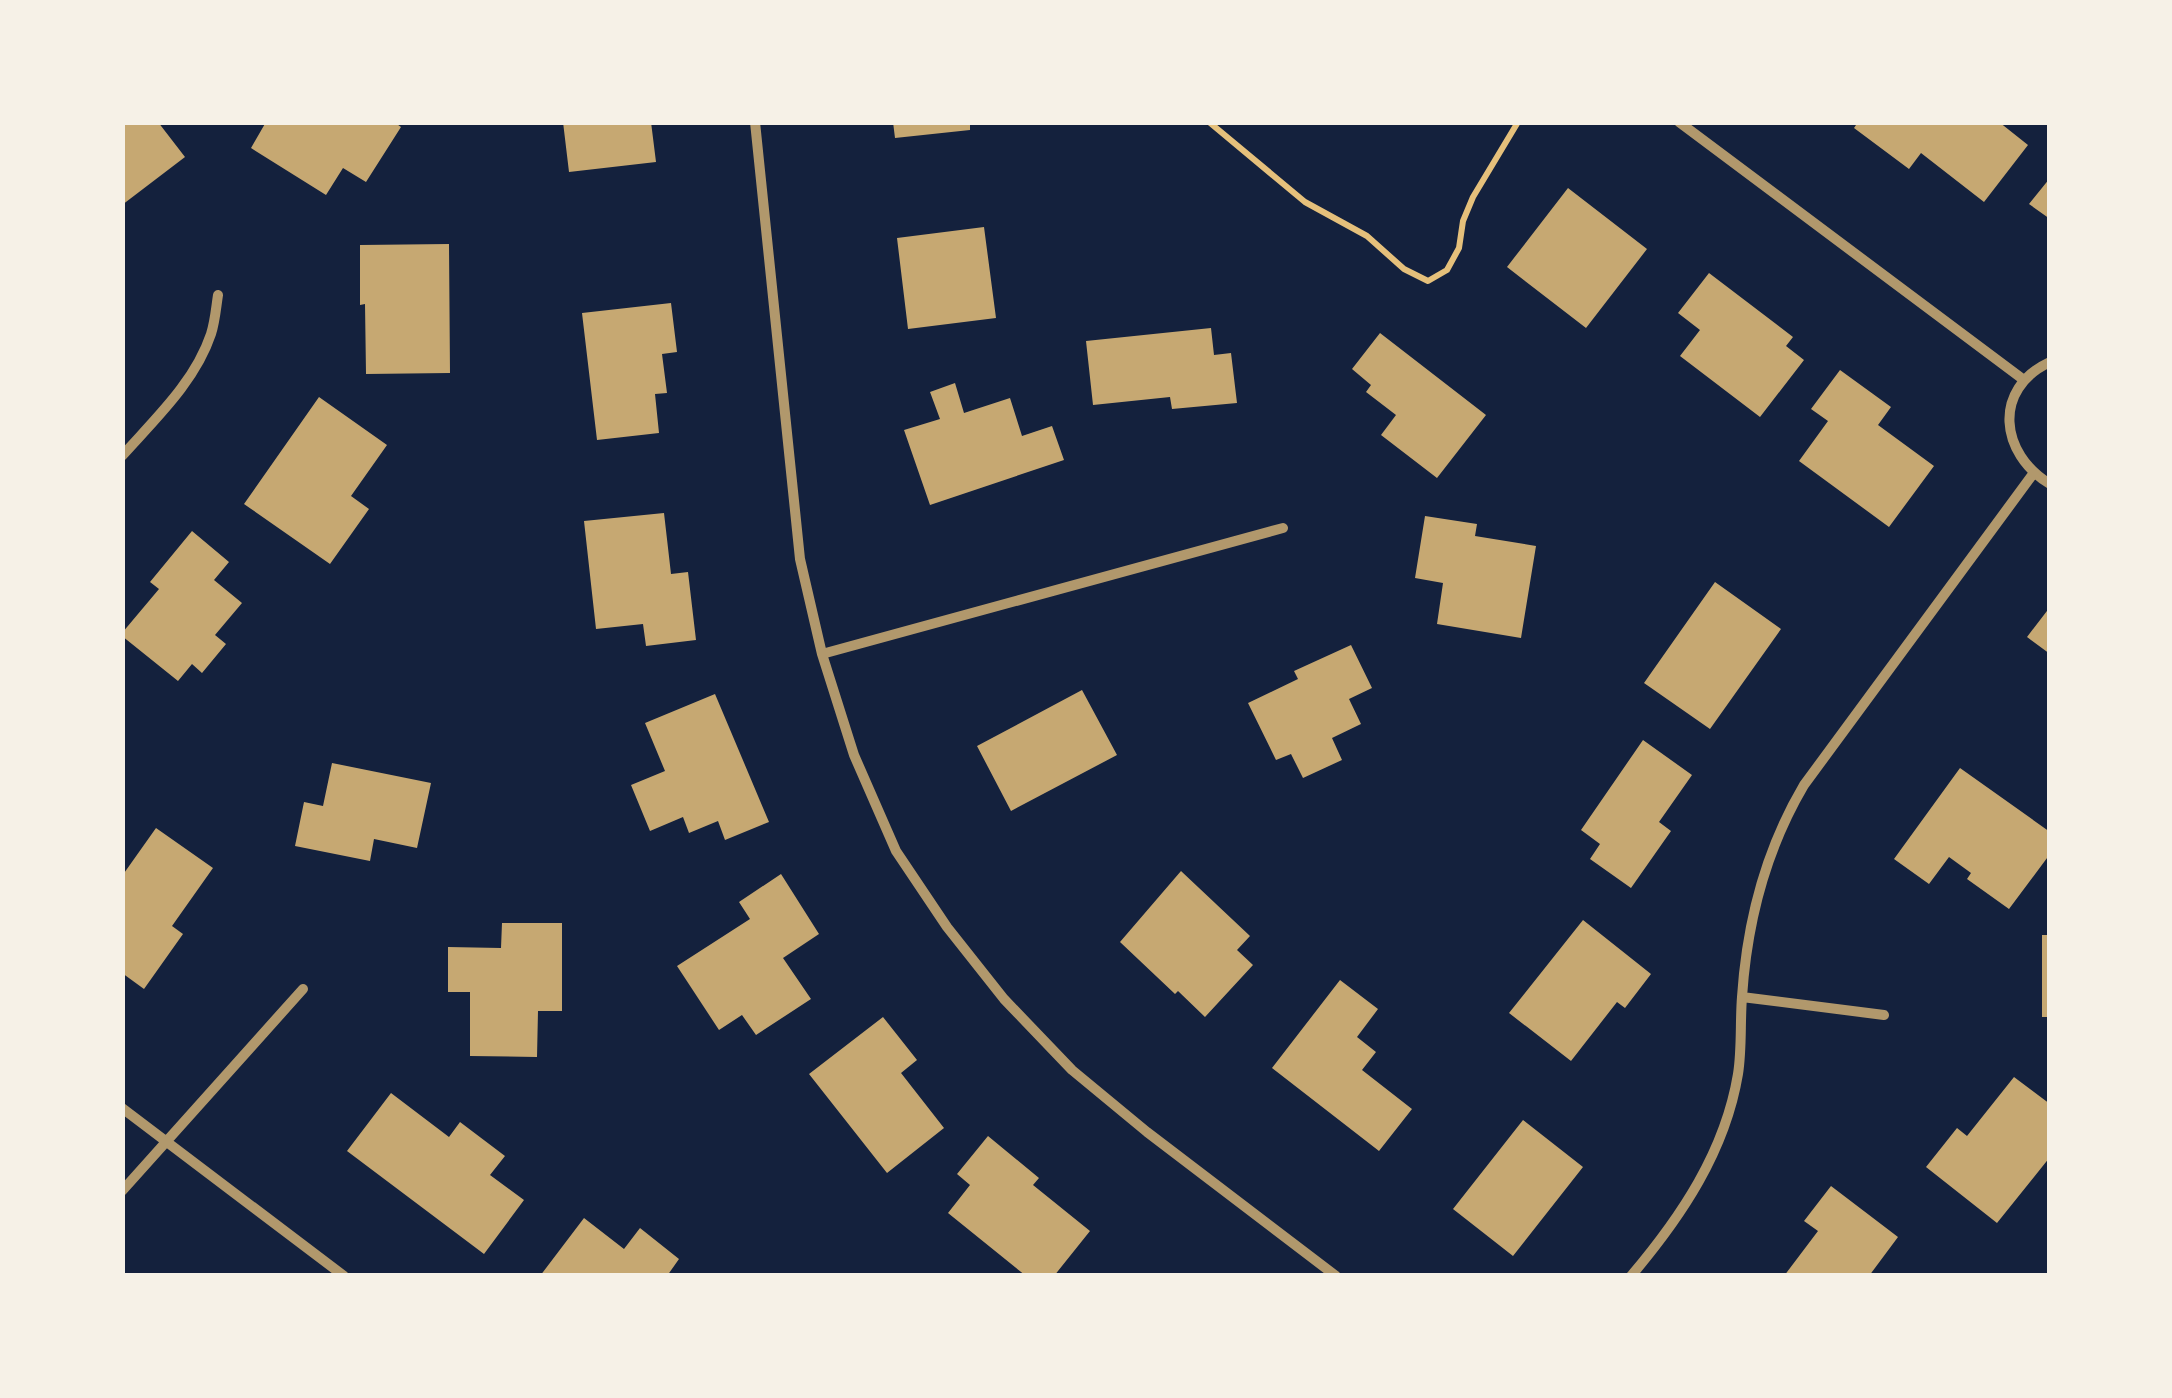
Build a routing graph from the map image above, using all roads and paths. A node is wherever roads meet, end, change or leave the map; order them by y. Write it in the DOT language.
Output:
graph roads {
  1 [pos="755,122"];
  2 [pos="1210,122"];
  3 [pos="1518,122"];
  4 [pos="1679,122"];
  5 [pos="218,295"];
  6 [pos="2050,362"];
  7 [pos="2024,380"];
  8 [pos="122,456"];
  9 [pos="2034,474"];
  10 [pos="2050,484"];
  11 [pos="1284,528"];
  12 [pos="822,654"];
  13 [pos="304,989"];
  14 [pos="1742,997"];
  15 [pos="1884,1015"];
  16 [pos="122,1108"];
  17 [pos="167,1142"];
  18 [pos="122,1191"];
  19 [pos="344,1276"];
  20 [pos="1336,1276"];
  21 [pos="1631,1276"];
  1 -- 12 [label="street"];
  2 -- 3 [label="path"];
  4 -- 7 [label="street"];
  5 -- 8 [label="street"];
  6 -- 7 [label="street"];
  7 -- 9 [label="street"];
  9 -- 10 [label="street"];
  9 -- 14 [label="street"];
  11 -- 12 [label="street"];
  12 -- 20 [label="street"];
  13 -- 17 [label="street"];
  14 -- 15 [label="street"];
  14 -- 21 [label="street"];
  16 -- 17 [label="street"];
  17 -- 18 [label="street"];
  17 -- 19 [label="street"];
}
